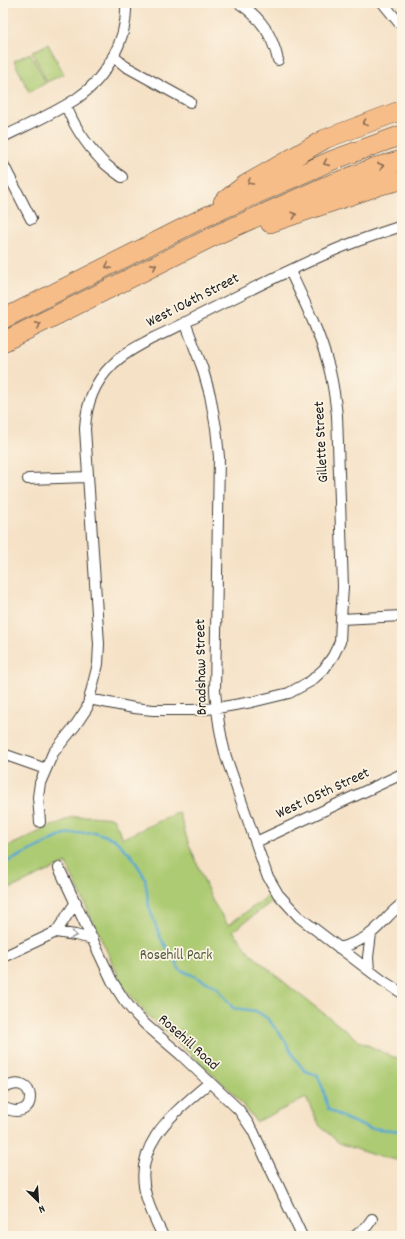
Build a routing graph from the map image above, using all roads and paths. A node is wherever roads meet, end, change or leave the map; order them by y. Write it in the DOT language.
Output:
graph roads {
  1 [pos="126,3"];
  2 [pos="239,3"];
  3 [pos="383,3"];
  4 [pos="402,22"];
  5 [pos="113,56"];
  6 [pos="278,60"];
  7 [pos="190,102"];
  8 [pos="66,105"];
  9 [pos="402,110"];
  10 [pos="402,135"];
  11 [pos="3,137"];
  12 [pos="402,160"];
  13 [pos="3,164"];
  14 [pos="122,177"];
  15 [pos="402,180"];
  16 [pos="205,217"];
  17 [pos="31,219"];
  18 [pos="402,226"];
  19 [pos="216,235"];
  20 [pos="290,271"];
  21 [pos="3,319"];
  22 [pos="185,322"];
  23 [pos="3,342"];
  24 [pos="88,477"];
  25 [pos="28,479"];
  26 [pos="402,616"];
  27 [pos="341,619"];
  28 [pos="89,699"];
  29 [pos="217,708"];
  30 [pos="3,754"];
  31 [pos="46,769"];
  32 [pos="402,774"];
  33 [pos="40,822"];
  34 [pos="256,842"];
  35 [pos="59,868"];
  36 [pos="76,902"];
  37 [pos="402,904"];
  38 [pos="56,932"];
  39 [pos="371,934"];
  40 [pos="92,939"];
  41 [pos="339,948"];
  42 [pos="3,957"];
  43 [pos="369,970"];
  44 [pos="402,993"];
  45 [pos="210,1082"];
  46 [pos="3,1089"];
  47 [pos="3,1107"];
  48 [pos="372,1219"];
  49 [pos="163,1236"];
  50 [pos="302,1236"];
  51 [pos="355,1236"];
  1 -- 5 [label="street"];
  2 -- 6 [label="street"];
  3 -- 4 [label="street"];
  5 -- 7 [label="street"];
  5 -- 8 [label="street"];
  8 -- 11 [label="street"];
  8 -- 14 [label="street"];
  9 -- 16 [label="highway, one-way"];
  10 -- 16 [label="highway, one-way"];
  19 -- 12 [label="highway, one-way"];
  13 -- 17 [label="street"];
  19 -- 15 [label="highway, one-way"];
  16 -- 21 [label="highway, one-way"];
  18 -- 20 [label="street, West 106th Street"];
  23 -- 19 [label="highway, one-way"];
  20 -- 22 [label="street, West 106th Street"];
  20 -- 27 [label="street, Gillette Street"];
  22 -- 24 [label="street, West 106th Street"];
  22 -- 29 [label="street, Bradshaw Street"];
  24 -- 25 [label="street"];
  24 -- 28 [label="street, West 106th Street"];
  26 -- 27 [label="street"];
  27 -- 29 [label="street, Gillette Street"];
  28 -- 29 [label="street, Gillette Street"];
  28 -- 31 [label="street"];
  29 -- 34 [label="street, Bradshaw Street"];
  30 -- 31 [label="street"];
  31 -- 33 [label="street"];
  32 -- 34 [label="street, West 105th Street"];
  34 -- 41 [label="street, Bradshaw Street"];
  35 -- 36 [label="street, Rosehill Road"];
  36 -- 38 [label="street"];
  36 -- 40 [label="street, Rosehill Road"];
  37 -- 39 [label="street"];
  38 -- 40 [label="street, one-way"];
  38 -- 42 [label="street"];
  39 -- 41 [label="street"];
  39 -- 43 [label="street"];
  40 -- 45 [label="street, Rosehill Road"];
  41 -- 43 [label="street, Bradshaw Street"];
  43 -- 44 [label="street, Bradshaw Street"];
  45 -- 49 [label="street"];
  45 -- 50 [label="street, Rosehill Road"];
  46 -- 47 [label="street"];
  48 -- 51 [label="street"];
}
